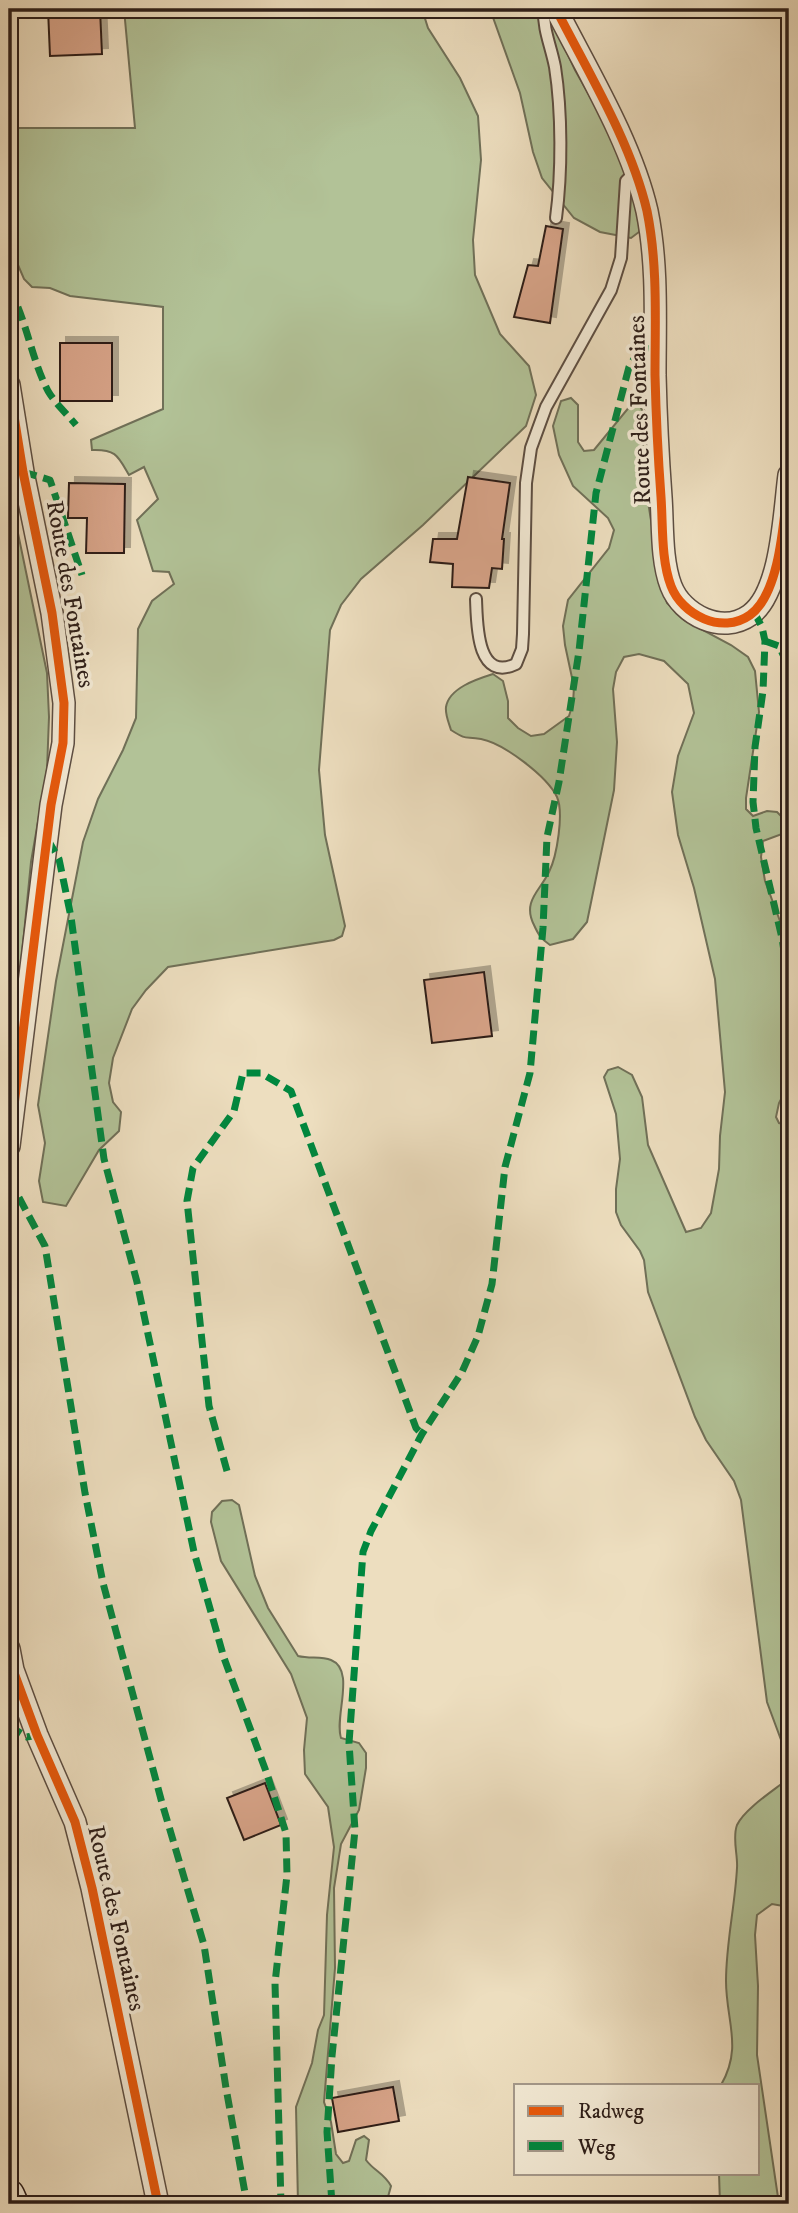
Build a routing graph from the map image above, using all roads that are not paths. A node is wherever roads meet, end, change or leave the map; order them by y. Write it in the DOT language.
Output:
graph roads {
  1 [pos="544,9"];
  2 [pos="556,9"];
  3 [pos="634,173"];
  4 [pos="556,218"];
  5 [pos="9,385"];
  6 [pos="789,475"];
  7 [pos="476,599"];
  8 [pos="9,1146"];
  9 [pos="9,1649"];
  10 [pos="9,2195"];
  11 [pos="13,2204"];
  12 [pos="158,2204"];
  1 -- 4 [label="lane"];
  2 -- 3 [label="street, Route des Fontaines"];
  3 -- 6 [label="street, Route des Fontaines"];
  3 -- 7 [label="lane"];
  5 -- 8 [label="street, Route des Fontaines"];
  9 -- 12 [label="street, Route des Fontaines"];
  10 -- 11 [label="main road"];
}
